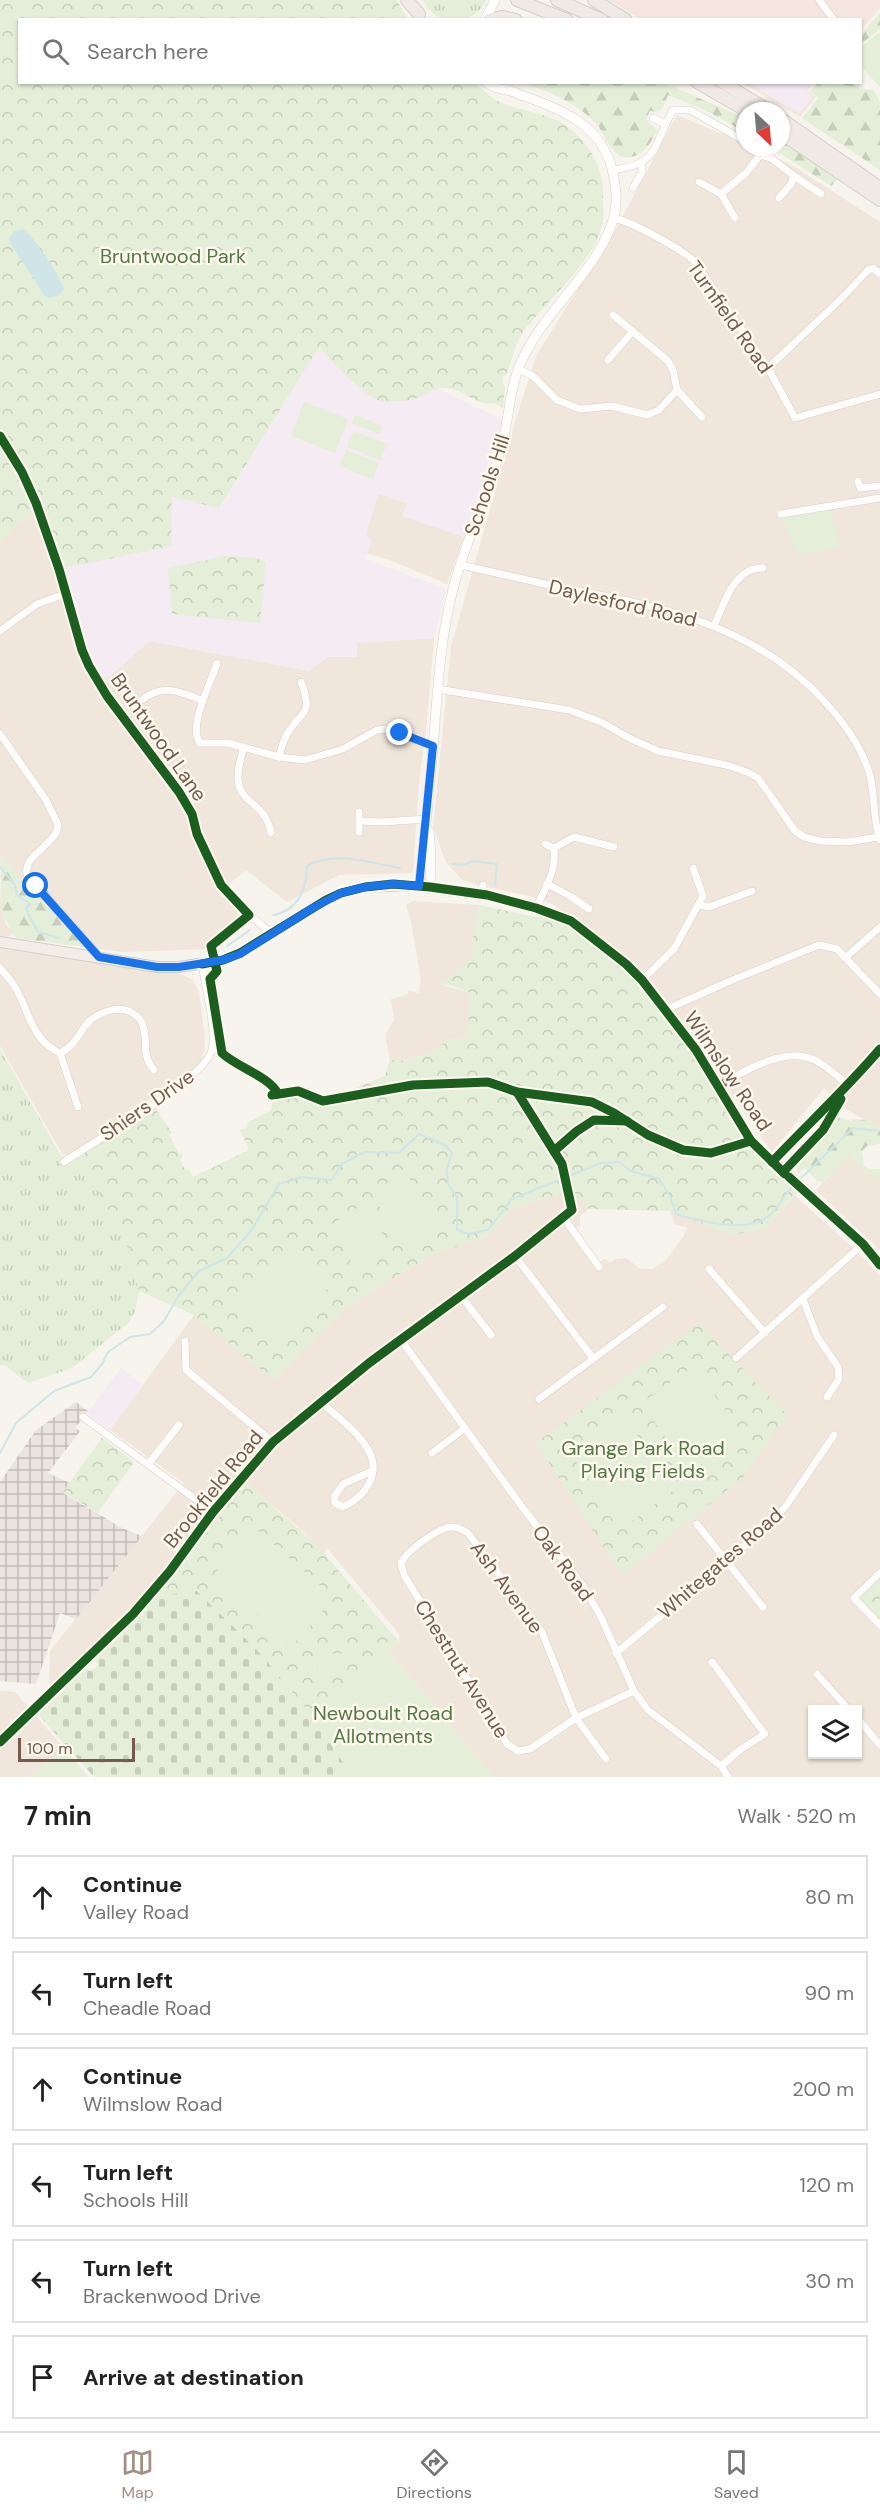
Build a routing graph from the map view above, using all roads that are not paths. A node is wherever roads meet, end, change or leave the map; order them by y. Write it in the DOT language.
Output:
graph roads {
  1 [pos="407,0"];
  2 [pos="414,0"];
  3 [pos="495,0"];
  4 [pos="517,0"];
  5 [pos="557,0"];
  6 [pos="594,0"];
  7 [pos="819,0"];
  8 [pos="420,16"];
  9 [pos="488,18"];
  10 [pos="562,18"];
  11 [pos="598,18"];
  12 [pos="623,18"];
  13 [pos="832,18"];
  14 [pos="489,84"];
  15 [pos="700,84"];
  16 [pos="725,84"];
  17 [pos="504,86"];
  18 [pos="754,102"];
  19 [pos="736,105"];
  20 [pos="653,118"];
  21 [pos="665,124"];
  22 [pos="790,125"];
  23 [pos="736,136"];
  24 [pos="790,139"];
  25 [pos="759,156"];
  26 [pos="764,156"];
  27 [pos="642,164"];
  28 [pos="612,170"];
  29 [pos="794,176"];
  30 [pos="699,182"];
  31 [pos="633,188"];
  32 [pos="880,189"];
  33 [pos="721,194"];
  34 [pos="821,194"];
  35 [pos="779,198"];
  36 [pos="880,200"];
  37 [pos="614,218"];
  38 [pos="735,218"];
  39 [pos="880,274"];
  40 [pos="613,315"];
  41 [pos="633,331"];
  42 [pos="608,360"];
  43 [pos="768,368"];
  44 [pos="518,369"];
  45 [pos="677,390"];
  46 [pos="880,394"];
  47 [pos="702,417"];
  48 [pos="858,481"];
  49 [pos="880,486"];
  50 [pos="880,498"];
  51 [pos="781,514"];
  52 [pos="461,565"];
  53 [pos="763,568"];
  54 [pos="59,569"];
  55 [pos="65,594"];
  56 [pos="714,626"];
  57 [pos="0,631"];
  58 [pos="217,663"];
  59 [pos="301,682"];
  60 [pos="437,689"];
  61 [pos="142,700"];
  62 [pos="202,700"];
  63 [pos="0,735"];
  64 [pos="433,746"];
  65 [pos="244,747"];
  66 [pos="279,757"];
  67 [pos="359,812"];
  68 [pos="360,821"];
  69 [pos="427,823"];
  70 [pos="359,831"];
  71 [pos="271,833"];
  72 [pos="879,839"];
  73 [pos="545,844"];
  74 [pos="614,847"];
  75 [pos="554,848"];
  76 [pos="693,868"];
  77 [pos="547,884"];
  78 [pos="425,886"];
  79 [pos="752,891"];
  80 [pos="699,905"];
  81 [pos="536,908"];
  82 [pos="589,909"];
  83 [pos="880,927"];
  84 [pos="272,933"];
  85 [pos="0,942"];
  86 [pos="99,957"];
  87 [pos="845,958"];
  88 [pos="202,964"];
  89 [pos="0,968"];
  90 [pos="642,980"];
  91 [pos="880,994"];
  92 [pos="665,1011"];
  93 [pos="880,1049"];
  94 [pos="60,1053"];
  95 [pos="154,1070"];
  96 [pos="736,1076"];
  97 [pos="849,1086"];
  98 [pos="78,1107"];
  99 [pos="64,1162"];
  100 [pos="772,1162"];
  101 [pos="786,1175"];
  102 [pos="863,1244"];
  103 [pos="515,1256"];
  104 [pos="880,1265"];
  105 [pos="599,1267"];
  106 [pos="709,1269"];
  107 [pos="461,1296"];
  108 [pos="803,1299"];
  109 [pos="663,1308"];
  110 [pos="765,1333"];
  111 [pos="491,1335"];
  112 [pos="401,1340"];
  113 [pos="185,1341"];
  114 [pos="593,1358"];
  115 [pos="736,1358"];
  116 [pos="827,1397"];
  117 [pos="539,1399"];
  118 [pos="321,1402"];
  119 [pos="83,1417"];
  120 [pos="179,1425"];
  121 [pos="465,1428"];
  122 [pos="834,1435"];
  123 [pos="273,1442"];
  124 [pos="432,1453"];
  125 [pos="149,1464"];
  126 [pos="372,1471"];
  127 [pos="213,1512"];
  128 [pos="697,1524"];
  129 [pos="726,1562"];
  130 [pos="401,1563"];
  131 [pos="880,1573"];
  132 [pos="762,1607"];
  133 [pos="880,1624"];
  134 [pos="616,1653"];
  135 [pos="712,1662"];
  136 [pos="817,1674"];
  137 [pos="634,1691"];
  138 [pos="845,1705"];
  139 [pos="576,1718"];
  140 [pos="862,1724"];
  141 [pos="0,1742"];
  142 [pos="880,1745"];
  143 [pos="606,1759"];
  144 [pos="721,1766"];
  145 [pos="728,1777"];
  1 -- 8 [label="highway"];
  2 -- 8 [label="street"];
  3 -- 9 [label="street"];
  4 -- 10 [label="highway"];
  5 -- 11 [label="highway"];
  6 -- 12 [label="highway"];
  7 -- 13 [label="street"];
  14 -- 17 [label="street, Schools Hill"];
  15 -- 19 [label="highway"];
  16 -- 18 [label="highway"];
  17 -- 28 [label="street, Schools Hill"];
  20 -- 21 [label="street"];
  21 -- 23 [label="street"];
  21 -- 27 [label="street"];
  22 -- 32 [label="highway"];
  24 -- 36 [label="highway"];
  25 -- 33 [label="street"];
  26 -- 29 [label="street"];
  27 -- 28 [label="street"];
  27 -- 31 [label="street"];
  28 -- 37 [label="street, Schools Hill"];
  29 -- 34 [label="street"];
  29 -- 35 [label="street"];
  30 -- 33 [label="street"];
  33 -- 38 [label="street"];
  37 -- 43 [label="street, Turnfield Road"];
  37 -- 44 [label="street, Schools Hill"];
  39 -- 43 [label="street"];
  40 -- 41 [label="street"];
  41 -- 42 [label="street"];
  41 -- 45 [label="street"];
  43 -- 46 [label="street, Turnfield Road"];
  44 -- 45 [label="street"];
  44 -- 52 [label="street, Schools Hill"];
  45 -- 47 [label="street"];
  48 -- 49 [label="street"];
  50 -- 51 [label="street"];
  52 -- 56 [label="street, Daylesford Road"];
  52 -- 60 [label="street, Schools Hill"];
  53 -- 56 [label="street"];
  54 -- 55 [label="street, Bruntwood Lane"];
  55 -- 57 [label="street"];
  55 -- 84 [label="street, Bruntwood Lane"];
  56 -- 72 [label="street, Daylesford Road"];
  58 -- 62 [label="street"];
  59 -- 66 [label="street"];
  60 -- 64 [label="street, Schools Hill"];
  60 -- 72 [label="street"];
  61 -- 62 [label="street"];
  62 -- 65 [label="street"];
  63 -- 86 [label="street"];
  64 -- 66 [label="street"];
  64 -- 69 [label="street, Schools Hill"];
  65 -- 66 [label="street"];
  65 -- 71 [label="street"];
  67 -- 68 [label="street"];
  68 -- 69 [label="street"];
  68 -- 70 [label="street"];
  69 -- 78 [label="street, Schools Hill"];
  73 -- 75 [label="street"];
  74 -- 75 [label="street"];
  75 -- 77 [label="street"];
  76 -- 80 [label="street"];
  77 -- 81 [label="street"];
  77 -- 82 [label="street"];
  78 -- 81 [label="main road, Wilmslow Road"];
  78 -- 84 [label="main road, Wilmslow Road"];
  79 -- 80 [label="street"];
  80 -- 90 [label="street"];
  81 -- 90 [label="main road, Wilmslow Road"];
  83 -- 87 [label="street"];
  84 -- 88 [label="main road, Wilmslow Road"];
  85 -- 86 [label="main road, Wilmslow Road"];
  86 -- 88 [label="main road, Wilmslow Road"];
  87 -- 91 [label="street"];
  87 -- 92 [label="street"];
  88 -- 99 [label="street, Shiers Drive"];
  89 -- 94 [label="street"];
  90 -- 92 [label="main road, Wilmslow Road"];
  92 -- 100 [label="main road, Wilmslow Road"];
  93 -- 97 [label="street"];
  94 -- 95 [label="street"];
  94 -- 98 [label="street"];
  96 -- 97 [label="street"];
  97 -- 100 [label="street"];
  97 -- 101 [label="street"];
  100 -- 101 [label="main road, Wilmslow Road"];
  101 -- 102 [label="main road, Wilmslow Road"];
  102 -- 104 [label="main road, Wilmslow Road"];
  102 -- 108 [label="street"];
  103 -- 105 [label="street, Brookfield Road"];
  103 -- 107 [label="street, Brookfield Road"];
  103 -- 114 [label="street"];
  106 -- 110 [label="street"];
  107 -- 111 [label="street"];
  107 -- 112 [label="street, Brookfield Road"];
  108 -- 110 [label="street"];
  108 -- 116 [label="street"];
  109 -- 114 [label="street"];
  110 -- 115 [label="street"];
  112 -- 118 [label="street, Brookfield Road"];
  112 -- 121 [label="street, Oak Road"];
  113 -- 123 [label="street"];
  114 -- 117 [label="street"];
  118 -- 123 [label="street, Brookfield Road"];
  118 -- 126 [label="street"];
  119 -- 125 [label="street"];
  120 -- 125 [label="street"];
  121 -- 124 [label="street"];
  121 -- 134 [label="street, Oak Road"];
  122 -- 129 [label="street, Whitegates Road"];
  123 -- 127 [label="street, Brookfield Road"];
  125 -- 127 [label="street"];
  126 -- 126 [label="street"];
  127 -- 141 [label="street, Brookfield Road"];
  128 -- 129 [label="street"];
  129 -- 132 [label="street"];
  129 -- 134 [label="street, Whitegates Road"];
  130 -- 139 [label="street, Chestnut Avenue"];
  130 -- 139 [label="street, Ash Avenue"];
  131 -- 133 [label="street"];
  134 -- 137 [label="street, Oak Road"];
  135 -- 144 [label="street"];
  136 -- 138 [label="street"];
  137 -- 139 [label="street, Chestnut Avenue"];
  137 -- 144 [label="street, Oak Road"];
  139 -- 143 [label="street, Ash Avenue"];
  140 -- 142 [label="street"];
  144 -- 145 [label="street, Oak Road"];
}
